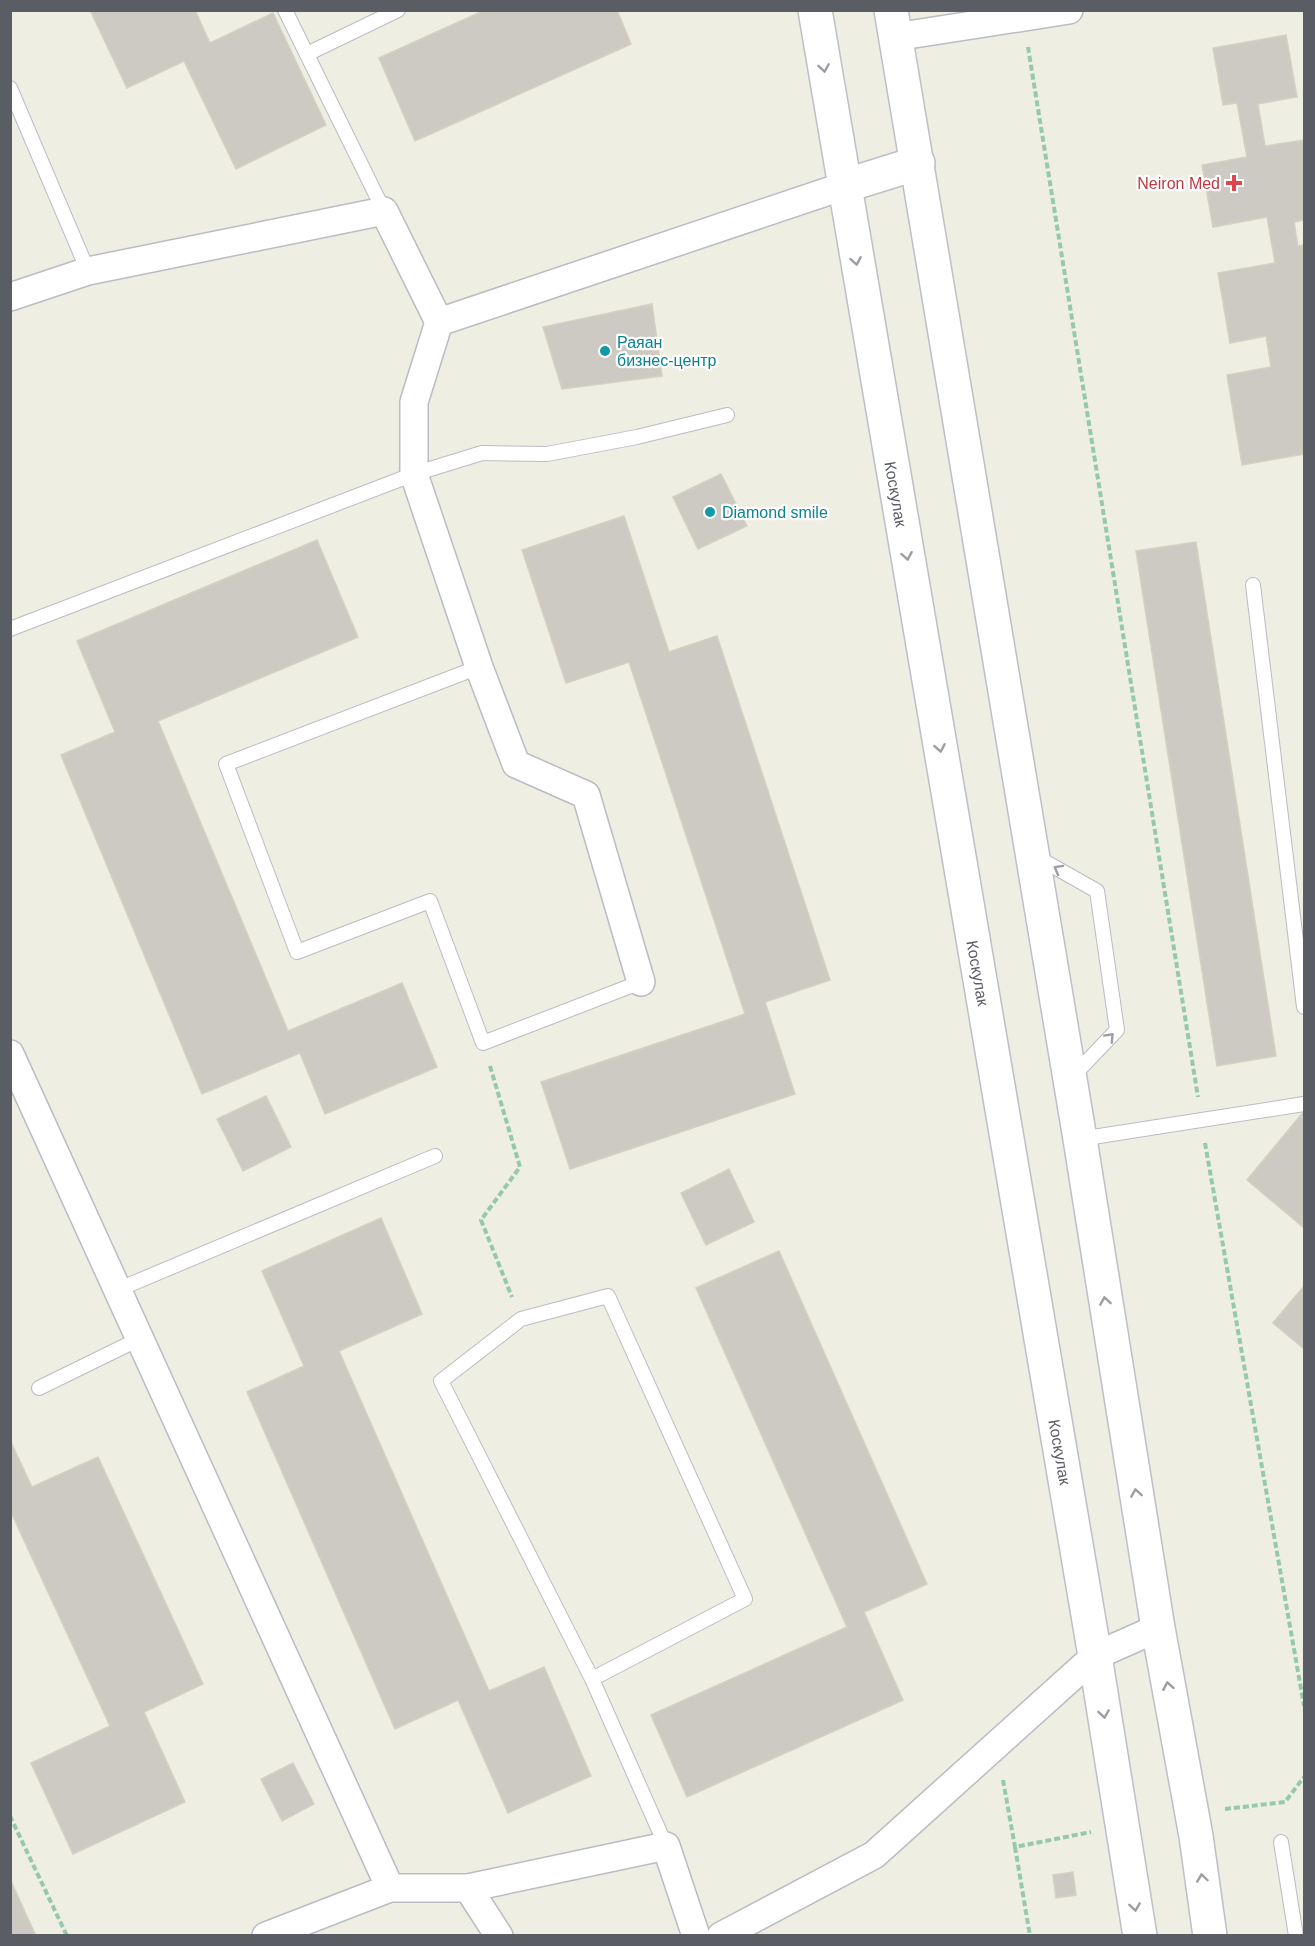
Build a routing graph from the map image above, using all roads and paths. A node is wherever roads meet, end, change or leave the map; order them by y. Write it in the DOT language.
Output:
graph roads {
  1 [pos="285,10"];
  2 [pos="398,10"];
  3 [pos="815,10"];
  4 [pos="1069,10"];
  5 [pos="1023,17"];
  6 [pos="893,24"];
  7 [pos="307,54"];
  8 [pos="10,88"];
  9 [pos="918,163"];
  10 [pos="844,186"];
  11 [pos="384,211"];
  12 [pos="88,271"];
  13 [pos="10,297"];
  14 [pos="439,322"];
  15 [pos="727,415"];
  16 [pos="414,474"];
  17 [pos="1253,585"];
  18 [pos="10,629"];
  19 [pos="479,668"];
  20 [pos="1032,855"];
  21 [pos="641,982"];
  22 [pos="1305,1007"];
  23 [pos="483,1043"];
  24 [pos="10,1054"];
  25 [pos="1070,1080"];
  26 [pos="1305,1104"];
  27 [pos="1201,1120"];
  28 [pos="1080,1139"];
  29 [pos="435,1156"];
  30 [pos="117,1290"];
  31 [pos="521,1318"];
  32 [pos="139,1339"];
  33 [pos="39,1388"];
  34 [pos="1158,1628"];
  35 [pos="1095,1656"];
  36 [pos="592,1679"];
  37 [pos="1305,1706"];
  38 [pos="10,1816"];
  39 [pos="1281,1842"];
  40 [pos="666,1846"];
  41 [pos="1015,1847"];
  42 [pos="390,1888"];
  43 [pos="468,1888"];
  44 [pos="68,1935"];
  45 [pos="266,1935"];
  46 [pos="499,1935"];
  47 [pos="696,1935"];
  48 [pos="721,1935"];
  49 [pos="1030,1935"];
  50 [pos="1140,1935"];
  51 [pos="1210,1935"];
  52 [pos="1296,1935"];
  1 -- 7 [label="lane"];
  2 -- 7 [label="lane"];
  3 -- 10 [label="street, Коскулак, one-way"];
  4 -- 5 [label="street"];
  5 -- 6 [label="street"];
  5 -- 27 [label="path"];
  6 -- 9 [label="street"];
  7 -- 11 [label="lane"];
  8 -- 12 [label="lane"];
  9 -- 10 [label="street"];
  9 -- 20 [label="street"];
  10 -- 14 [label="street"];
  10 -- 35 [label="street, Коскулак, one-way"];
  11 -- 12 [label="street"];
  11 -- 14 [label="street"];
  12 -- 13 [label="street"];
  14 -- 16 [label="street"];
  15 -- 16 [label="lane"];
  16 -- 18 [label="lane"];
  16 -- 19 [label="street"];
  17 -- 22 [label="lane"];
  19 -- 21 [label="street"];
  19 -- 23 [label="lane"];
  20 -- 25 [label="street"];
  25 -- 20 [label="lane, one-way"];
  21 -- 23 [label="lane"];
  23 -- 31 [label="path"];
  24 -- 30 [label="street"];
  25 -- 28 [label="street"];
  26 -- 27 [label="lane"];
  27 -- 28 [label="lane"];
  27 -- 37 [label="path"];
  34 -- 28 [label="street, one-way"];
  29 -- 30 [label="lane"];
  30 -- 32 [label="street"];
  31 -- 36 [label="lane"];
  31 -- 36 [label="lane"];
  32 -- 33 [label="lane"];
  32 -- 42 [label="street"];
  34 -- 35 [label="street"];
  51 -- 34 [label="street, one-way"];
  35 -- 48 [label="street"];
  35 -- 50 [label="street, Коскулак, one-way"];
  36 -- 40 [label="lane"];
  38 -- 44 [label="path"];
  39 -- 52 [label="lane"];
  40 -- 43 [label="street"];
  40 -- 47 [label="street"];
  41 -- 49 [label="path"];
  42 -- 43 [label="street"];
  42 -- 45 [label="street"];
  43 -- 46 [label="street"];
}
